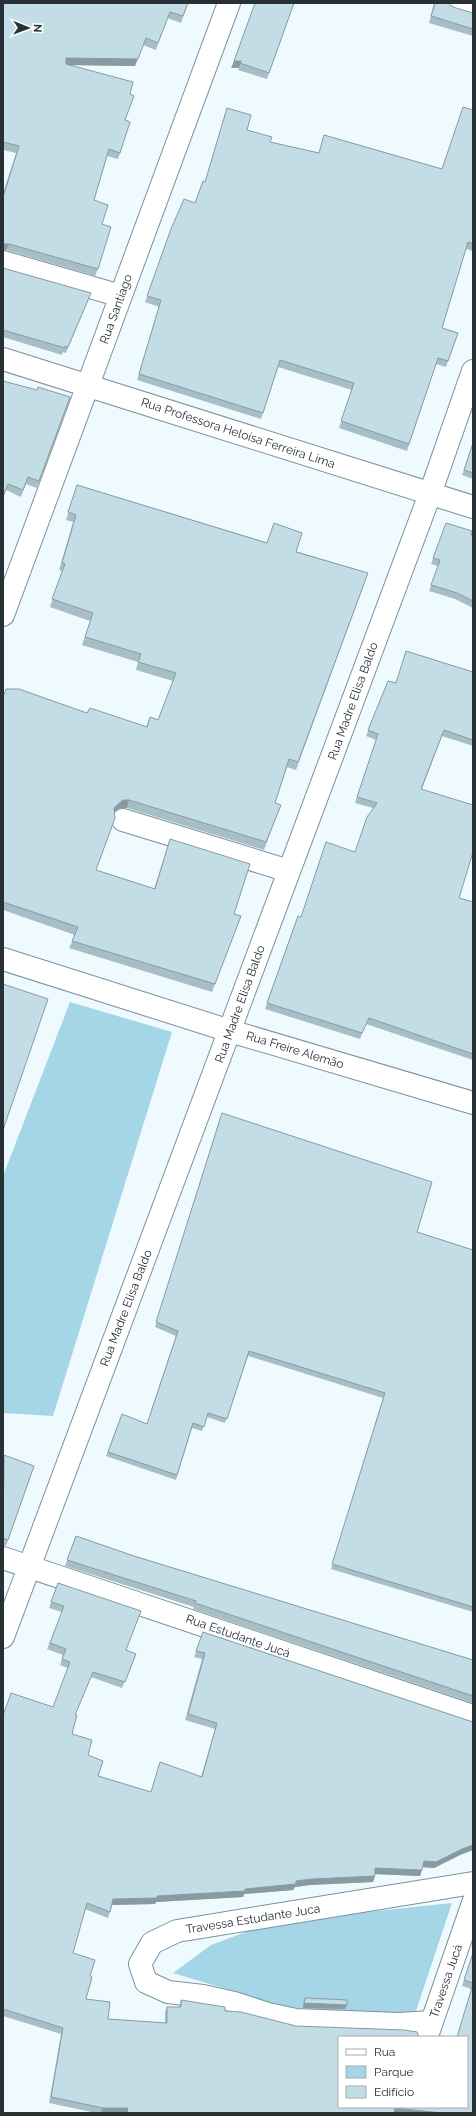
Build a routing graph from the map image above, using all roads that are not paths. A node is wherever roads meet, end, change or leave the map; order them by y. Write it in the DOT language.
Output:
graph roads {
  1 [pos="229,3"];
  2 [pos="457,3"];
  3 [pos="473,8"];
  4 [pos="3,262"];
  5 [pos="121,296"];
  6 [pos="3,359"];
  7 [pos="473,371"];
  8 [pos="88,385"];
  9 [pos="430,494"];
  10 [pos="473,507"];
  11 [pos="3,615"];
  12 [pos="122,820"];
  13 [pos="289,871"];
  14 [pos="3,959"];
  15 [pos="230,1030"];
  16 [pos="473,1102"];
  17 [pos="3,1558"];
  18 [pos="29,1565"];
  19 [pos="3,1636"];
  20 [pos="473,1716"];
  21 [pos="473,1883"];
  22 [pos="473,1903"];
  23 [pos="429,2030"];
  1 -- 5 [label="street, Rua Santiago"];
  2 -- 3 [label="street"];
  4 -- 5 [label="street"];
  5 -- 8 [label="street, Rua Santiago"];
  6 -- 8 [label="street, Rua Professora Heloísa Ferreira Lima"];
  7 -- 9 [label="street, Rua Madre Elisa Baldo"];
  8 -- 9 [label="street, Rua Professora Heloísa Ferreira Lima"];
  8 -- 11 [label="street, Rua Santiago"];
  9 -- 10 [label="street, Rua Professora Heloísa Ferreira Lima"];
  9 -- 13 [label="street, Rua Madre Elisa Baldo"];
  12 -- 13 [label="street"];
  13 -- 15 [label="street, Rua Madre Elisa Baldo"];
  14 -- 15 [label="street, Rua Freire Alemão"];
  15 -- 16 [label="street, Rua Freire Alemão"];
  15 -- 18 [label="street, Rua Madre Elisa Baldo"];
  17 -- 18 [label="street, Rua Estudante Jucá"];
  18 -- 19 [label="street, Rua Madre Elisa Baldo"];
  18 -- 20 [label="street, Rua Estudante Jucá"];
  21 -- 23 [label="street, Travessa Estudante Juca"];
  22 -- 23 [label="street, Travessa Jucá"];
}
